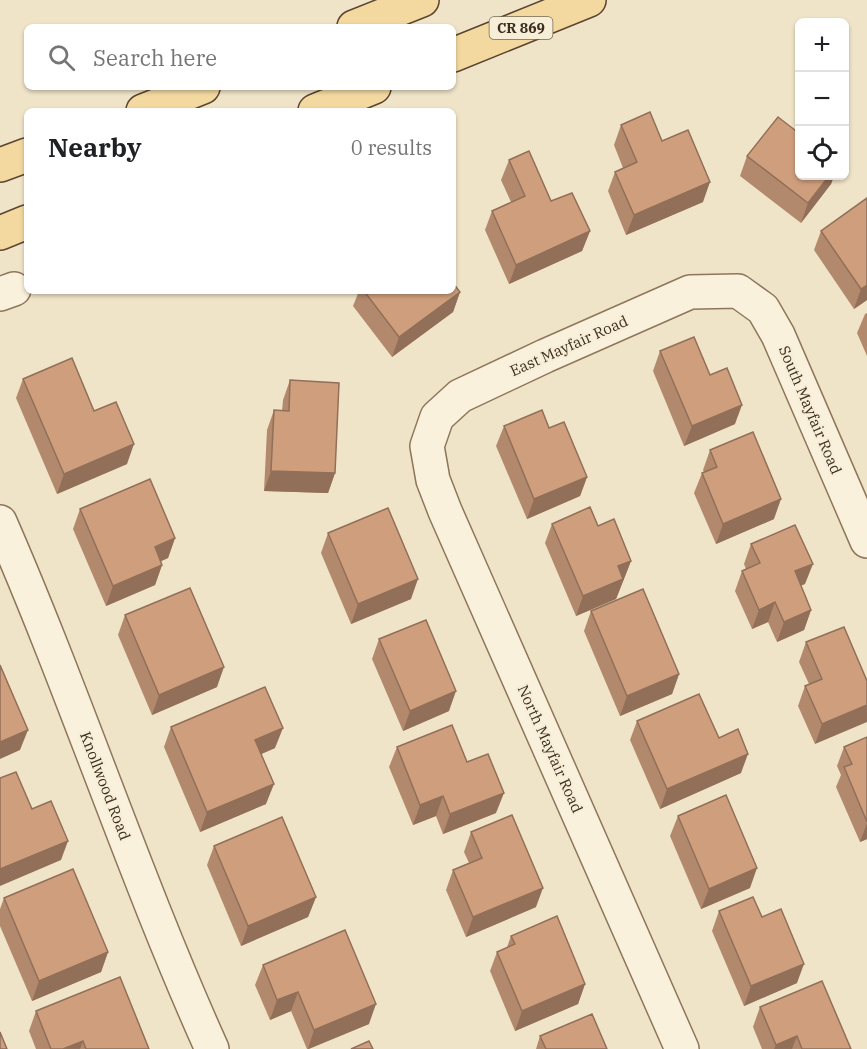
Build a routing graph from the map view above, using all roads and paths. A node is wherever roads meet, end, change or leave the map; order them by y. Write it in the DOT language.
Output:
graph roads {
  1 [pos="422,0"];
  2 [pos="589,0"];
  3 [pos="362,24"];
  4 [pos="456,54"];
  5 [pos="195,90"];
  6 [pos="367,90"];
  7 [pos="150,108"];
  8 [pos="322,108"];
  9 [pos="24,156"];
  10 [pos="0,165"];
  11 [pos="24,223"];
  12 [pos="0,233"];
  13 [pos="738,291"];
  14 [pos="427,446"];
  15 [pos="0,522"];
  16 [pos="867,541"];
  17 [pos="212,1049"];
  18 [pos="682,1049"];
  1 -- 3 [label="main road"];
  2 -- 4 [label="main road, CR 869"];
  5 -- 7 [label="main road"];
  6 -- 8 [label="main road"];
  9 -- 10 [label="main road"];
  11 -- 12 [label="main road"];
  13 -- 14 [label="street, East Mayfair Road"];
  13 -- 16 [label="street, South Mayfair Road"];
  14 -- 18 [label="street, North Mayfair Road"];
  15 -- 17 [label="street, Knollwood Road"];
}
